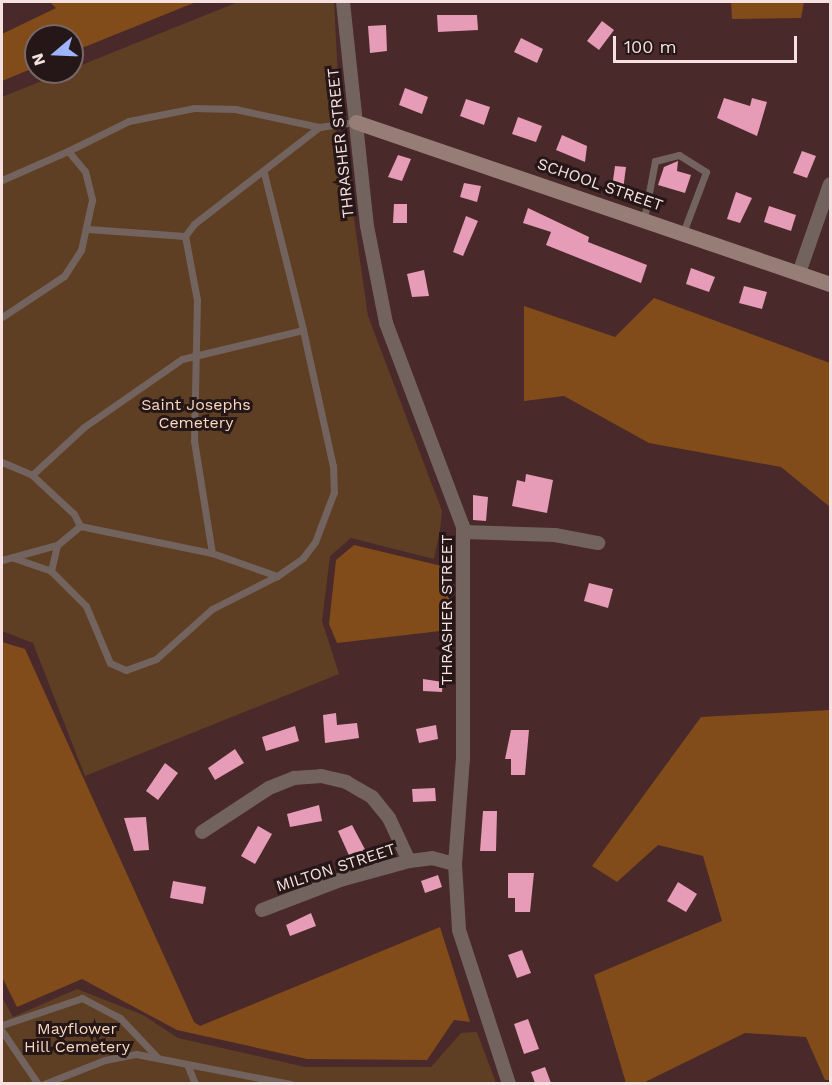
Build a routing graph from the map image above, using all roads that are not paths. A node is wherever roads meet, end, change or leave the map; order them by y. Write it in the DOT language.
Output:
graph roads {
  1 [pos="343,2"];
  2 [pos="356,122"];
  3 [pos="319,127"];
  4 [pos="68,151"];
  5 [pos="264,173"];
  6 [pos="2,180"];
  7 [pos="831,184"];
  8 [pos="644,219"];
  9 [pos="88,230"];
  10 [pos="683,233"];
  11 [pos="185,236"];
  12 [pos="799,273"];
  13 [pos="831,284"];
  14 [pos="2,317"];
  15 [pos="303,330"];
  16 [pos="193,355"];
  17 [pos="2,462"];
  18 [pos="32,475"];
  19 [pos="80,526"];
  20 [pos="464,532"];
  21 [pos="598,543"];
  22 [pos="57,545"];
  23 [pos="212,553"];
  24 [pos="13,557"];
  25 [pos="2,560"];
  26 [pos="51,571"];
  27 [pos="277,576"];
  28 [pos="202,832"];
  29 [pos="409,861"];
  30 [pos="455,864"];
  31 [pos="262,910"];
  32 [pos="2,1025"];
  33 [pos="2,1032"];
  34 [pos="158,1058"];
  35 [pos="187,1064"];
  36 [pos="38,1083"];
  37 [pos="44,1083"];
  38 [pos="195,1083"];
  39 [pos="290,1083"];
  40 [pos="509,1083"];
  1 -- 2 [label="street, THRASHER STREET"];
  2 -- 3 [label="lane"];
  2 -- 8 [label="street, SCHOOL STREET"];
  2 -- 20 [label="street, THRASHER STREET"];
  3 -- 4 [label="lane"];
  3 -- 5 [label="lane"];
  4 -- 6 [label="lane"];
  4 -- 9 [label="lane"];
  5 -- 11 [label="lane"];
  5 -- 15 [label="lane"];
  7 -- 12 [label="street"];
  8 -- 10 [label="street, SCHOOL STREET"];
  8 -- 10 [label="lane"];
  9 -- 11 [label="lane"];
  9 -- 14 [label="lane"];
  10 -- 12 [label="street, SCHOOL STREET"];
  11 -- 16 [label="lane"];
  12 -- 13 [label="street, SCHOOL STREET"];
  15 -- 16 [label="lane"];
  15 -- 27 [label="lane"];
  16 -- 18 [label="lane"];
  16 -- 23 [label="lane"];
  17 -- 18 [label="lane"];
  18 -- 19 [label="lane"];
  19 -- 22 [label="lane"];
  19 -- 23 [label="lane"];
  20 -- 21 [label="street"];
  20 -- 30 [label="street, THRASHER STREET"];
  22 -- 24 [label="lane"];
  22 -- 26 [label="lane"];
  23 -- 27 [label="lane"];
  24 -- 25 [label="lane"];
  24 -- 26 [label="lane"];
  26 -- 27 [label="lane"];
  28 -- 29 [label="street"];
  29 -- 30 [label="street, MILTON STREET"];
  29 -- 31 [label="street, MILTON STREET"];
  30 -- 40 [label="street, THRASHER STREET"];
  32 -- 34 [label="lane"];
  33 -- 36 [label="lane"];
  34 -- 35 [label="lane"];
  34 -- 37 [label="lane"];
  35 -- 38 [label="lane"];
  35 -- 39 [label="lane"];
}
